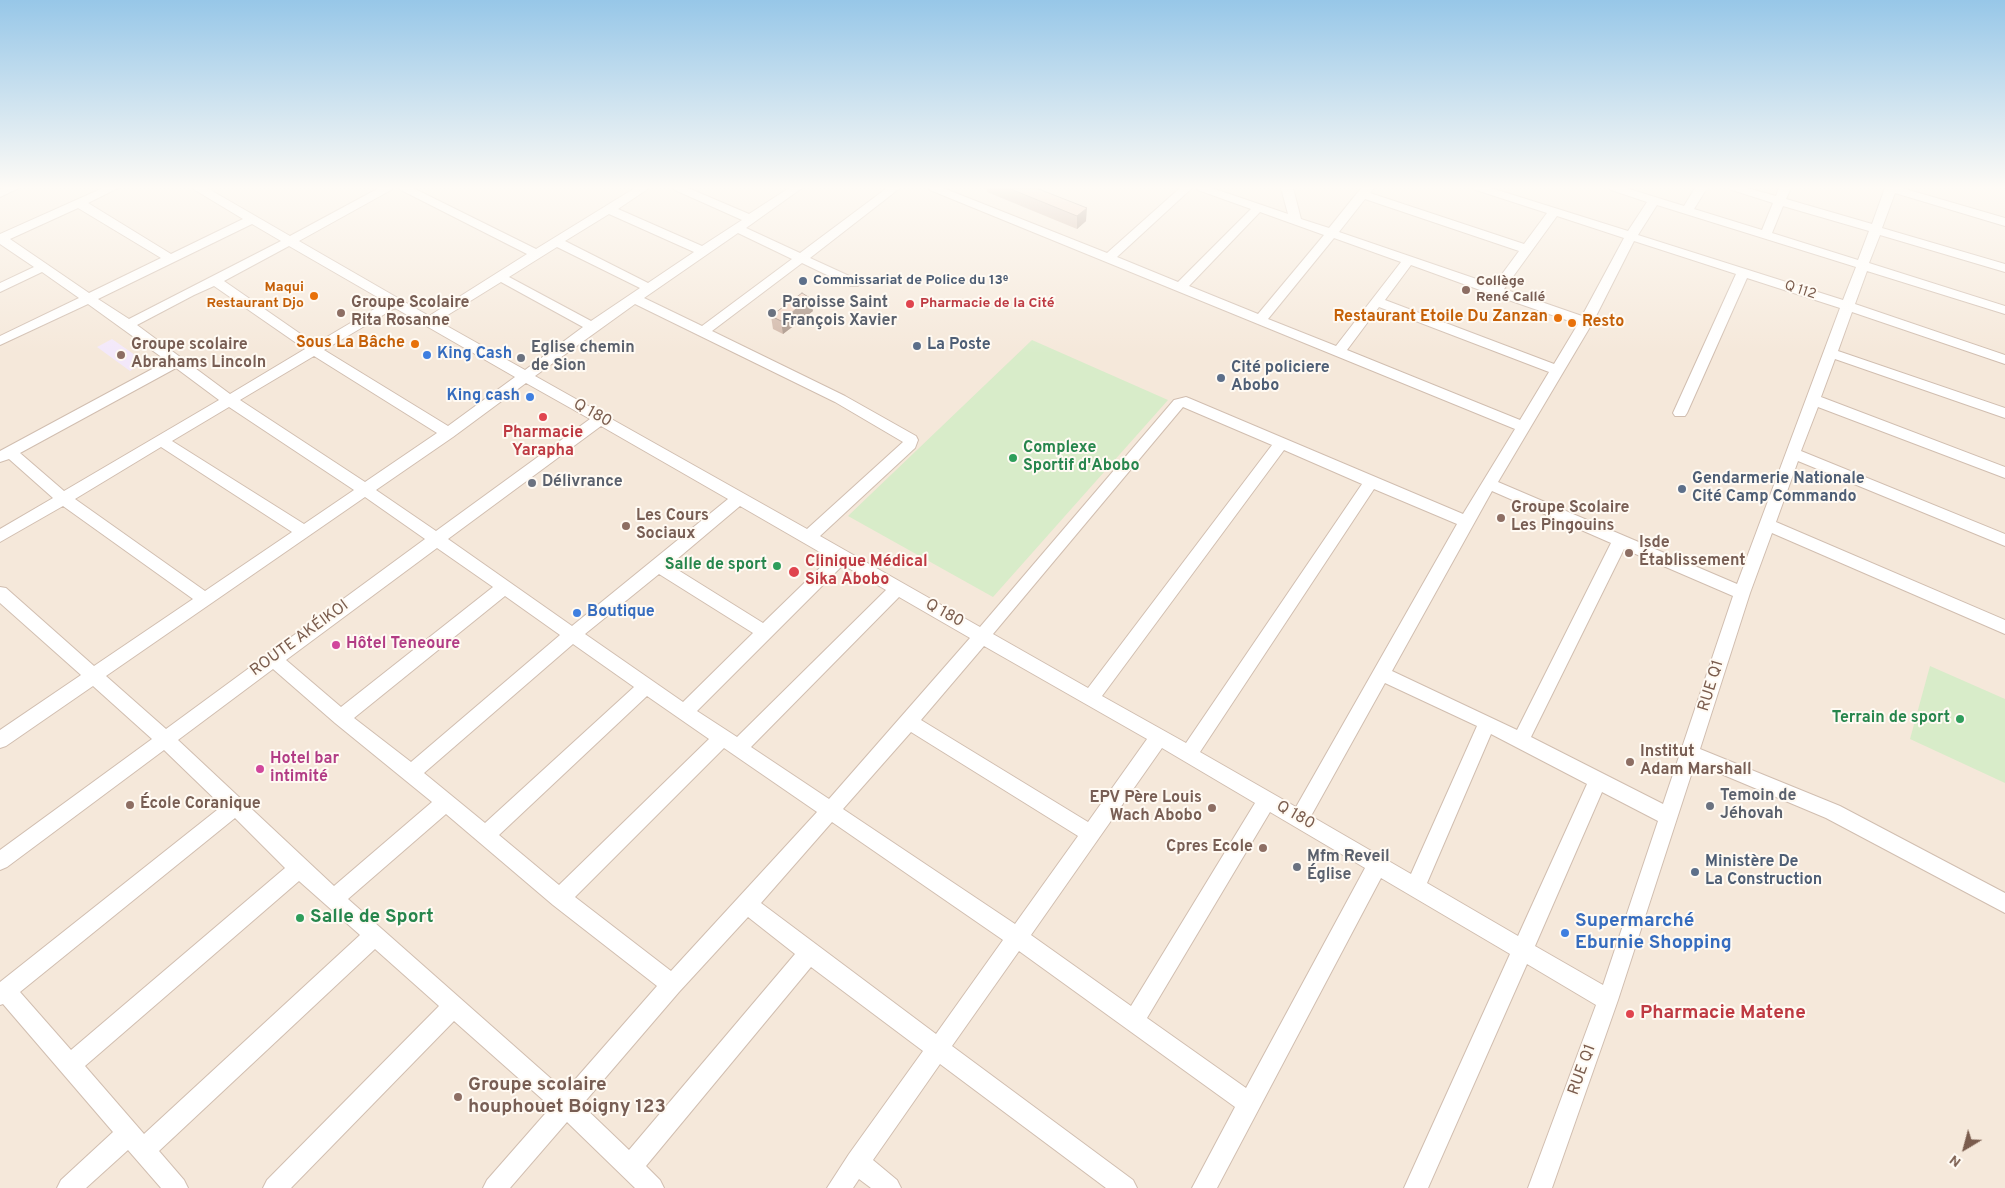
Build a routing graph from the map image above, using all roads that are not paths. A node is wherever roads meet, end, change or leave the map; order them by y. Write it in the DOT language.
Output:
graph roads {
  1 [pos="7,243"];
  2 [pos="145,243"];
  3 [pos="199,243"];
  4 [pos="284,243"];
  5 [pos="293,243"];
  6 [pos="515,243"];
  7 [pos="551,243"];
  8 [pos="560,243"];
  9 [pos="684,243"];
  10 [pos="715,243"];
  11 [pos="768,243"];
  12 [pos="821,243"];
  13 [pos="1075,243"];
  14 [pos="1125,243"];
  15 [pos="1223,243"];
  16 [pos="1323,243"];
  17 [pos="1363,243"];
  18 [pos="1511,243"];
  19 [pos="1530,243"];
  20 [pos="1627,243"];
  21 [pos="1654,243"];
  22 [pos="1789,243"];
  23 [pos="1872,243"];
  24 [pos="1924,243"];
  25 [pos="1526,249"];
  26 [pos="703,252"];
  27 [pos="536,254"];
  28 [pos="1110,257"];
  29 [pos="169,258"];
  30 [pos="801,259"];
  31 [pos="1409,260"];
  32 [pos="1863,266"];
  33 [pos="41,268"];
  34 [pos="2005,268"];
  35 [pos="1743,272"];
  36 [pos="499,276"];
  37 [pos="215,281"];
  38 [pos="854,283"];
  39 [pos="1181,287"];
  40 [pos="0,288"];
  41 [pos="649,288"];
  42 [pos="1496,292"];
  43 [pos="88,297"];
  44 [pos="634,298"];
  45 [pos="395,302"];
  46 [pos="1377,302"];
  47 [pos="1848,306"];
  48 [pos="2005,310"];
  49 [pos="1261,319"];
  50 [pos="429,321"];
  51 [pos="1586,322"];
  52 [pos="128,325"];
  53 [pos="592,327"];
  54 [pos="704,331"];
  55 [pos="0,342"];
  56 [pos="315,350"];
  57 [pos="1339,352"];
  58 [pos="1831,352"];
  59 [pos="2005,360"];
  60 [pos="176,362"];
  61 [pos="1557,370"];
  62 [pos="526,376"];
  63 [pos="229,400"];
  64 [pos="1814,400"];
  65 [pos="1680,413"];
  66 [pos="2005,414"];
  67 [pos="601,418"];
  68 [pos="1524,427"];
  69 [pos="448,433"];
  70 [pos="160,440"];
  71 [pos="1282,442"];
  72 [pos="5,454"];
  73 [pos="1794,454"];
  74 [pos="2005,472"];
  75 [pos="1371,482"];
  76 [pos="1489,484"];
  77 [pos="366,490"];
  78 [pos="63,498"];
  79 [pos="739,498"];
  80 [pos="1466,522"];
  81 [pos="1767,524"];
  82 [pos="304,532"];
  83 [pos="0,536"];
  84 [pos="809,537"];
  85 [pos="436,540"];
  86 [pos="1620,540"];
  87 [pos="2005,540"];
  88 [pos="842,556"];
  89 [pos="658,566"];
  90 [pos="504,587"];
  91 [pos="898,588"];
  92 [pos="0,593"];
  93 [pos="1742,593"];
  94 [pos="204,599"];
  95 [pos="2005,627"];
  96 [pos="764,632"];
  97 [pos="572,635"];
  98 [pos="983,636"];
  99 [pos="272,658"];
  100 [pos="1380,673"];
  101 [pos="94,676"];
  102 [pos="646,686"];
  103 [pos="1091,698"];
  104 [pos="684,712"];
  105 [pos="341,718"];
  106 [pos="909,722"];
  107 [pos="1486,723"];
  108 [pos="1159,736"];
  109 [pos="722,738"];
  110 [pos="165,739"];
  111 [pos="0,740"];
  112 [pos="1520,741"];
  113 [pos="738,748"];
  114 [pos="1690,753"];
  115 [pos="1189,754"];
  116 [pos="410,772"];
  117 [pos="1598,781"];
  118 [pos="1267,800"];
  119 [pos="446,802"];
  120 [pos="236,806"];
  121 [pos="829,810"];
  122 [pos="1669,817"];
  123 [pos="1300,818"];
  124 [pos="1090,834"];
  125 [pos="486,835"];
  126 [pos="0,861"];
  127 [pos="1378,864"];
  128 [pos="299,868"];
  129 [pos="1416,886"];
  130 [pos="560,898"];
  131 [pos="334,899"];
  132 [pos="2005,903"];
  133 [pos="747,904"];
  134 [pos="374,935"];
  135 [pos="1017,937"];
  136 [pos="1522,949"];
  137 [pos="809,953"];
  138 [pos="672,985"];
  139 [pos="3,993"];
  140 [pos="1608,1000"];
  141 [pos="454,1006"];
  142 [pos="1134,1020"];
  143 [pos="938,1048"];
  144 [pos="70,1066"];
  145 [pos="1250,1104"];
  146 [pos="566,1106"];
  147 [pos="129,1133"];
  148 [pos="144,1150"];
  149 [pos="857,1162"];
  150 [pos="630,1168"];
  151 [pos="69,1188"];
  152 [pos="176,1188"];
  153 [pos="275,1188"];
  154 [pos="495,1188"];
  155 [pos="652,1188"];
  156 [pos="839,1188"];
  157 [pos="889,1188"];
  158 [pos="1125,1188"];
  159 [pos="1204,1188"];
  160 [pos="1416,1188"];
  161 [pos="1540,1188"];
  1 -- 33 [label="street"];
  2 -- 29 [label="street"];
  3 -- 29 [label="street"];
  4 -- 37 [label="street"];
  5 -- 45 [label="street, Q 180"];
  6 -- 27 [label="street"];
  7 -- 27 [label="street"];
  8 -- 41 [label="street"];
  9 -- 26 [label="street"];
  10 -- 26 [label="street"];
  11 -- 30 [label="street"];
  12 -- 30 [label="street"];
  13 -- 28 [label="street"];
  14 -- 28 [label="street"];
  15 -- 39 [label="street"];
  16 -- 49 [label="street"];
  17 -- 31 [label="street"];
  18 -- 25 [label="street"];
  19 -- 25 [label="street"];
  20 -- 51 [label="street"];
  21 -- 35 [label="street, Q 112"];
  22 -- 32 [label="street"];
  23 -- 32 [label="street, RUE Q1"];
  24 -- 34 [label="street"];
  25 -- 42 [label="street"];
  26 -- 41 [label="street"];
  27 -- 36 [label="street"];
  28 -- 39 [label="street"];
  29 -- 43 [label="street"];
  30 -- 38 [label="street"];
  30 -- 54 [label="street"];
  31 -- 42 [label="street"];
  31 -- 46 [label="street"];
  32 -- 47 [label="street, RUE Q1"];
  32 -- 48 [label="street"];
  33 -- 40 [label="street"];
  33 -- 43 [label="street"];
  35 -- 47 [label="street, Q 112"];
  35 -- 65 [label="street"];
  36 -- 50 [label="street"];
  36 -- 53 [label="street"];
  37 -- 52 [label="street"];
  37 -- 56 [label="street"];
  39 -- 49 [label="street"];
  41 -- 44 [label="street"];
  42 -- 51 [label="street"];
  43 -- 52 [label="street"];
  43 -- 55 [label="street"];
  44 -- 53 [label="street"];
  44 -- 54 [label="street"];
  45 -- 50 [label="street, Q 180"];
  45 -- 56 [label="street"];
  46 -- 57 [label="street"];
  46 -- 61 [label="street"];
  47 -- 58 [label="street, RUE Q1"];
  47 -- 59 [label="street, Q 112"];
  49 -- 57 [label="street"];
  50 -- 62 [label="street, Q 180"];
  51 -- 61 [label="street"];
  52 -- 60 [label="street"];
  53 -- 62 [label="street"];
  54 -- 84 [label="street"];
  56 -- 63 [label="street"];
  56 -- 69 [label="street"];
  57 -- 68 [label="street"];
  58 -- 64 [label="street, RUE Q1"];
  58 -- 66 [label="street"];
  60 -- 63 [label="street"];
  60 -- 72 [label="street"];
  61 -- 68 [label="street"];
  62 -- 67 [label="street, Q 180"];
  62 -- 69 [label="street"];
  63 -- 70 [label="street"];
  63 -- 77 [label="street"];
  64 -- 73 [label="street, RUE Q1"];
  64 -- 74 [label="street"];
  67 -- 79 [label="street, Q 180"];
  67 -- 85 [label="street, ROUTE AKÉIKOI"];
  68 -- 76 [label="street"];
  69 -- 77 [label="street"];
  70 -- 78 [label="street"];
  70 -- 82 [label="street"];
  71 -- 75 [label="street"];
  71 -- 98 [label="street"];
  71 -- 103 [label="street"];
  72 -- 78 [label="street"];
  73 -- 81 [label="street, RUE Q1"];
  73 -- 87 [label="street"];
  75 -- 80 [label="street"];
  75 -- 115 [label="street"];
  76 -- 80 [label="street"];
  76 -- 86 [label="street"];
  77 -- 82 [label="street"];
  77 -- 85 [label="street"];
  78 -- 83 [label="street"];
  78 -- 94 [label="street"];
  79 -- 84 [label="street, Q 180"];
  79 -- 89 [label="street"];
  80 -- 100 [label="street"];
  81 -- 93 [label="street, RUE Q1"];
  81 -- 95 [label="street"];
  82 -- 94 [label="street"];
  84 -- 88 [label="street, Q 180"];
  85 -- 90 [label="street"];
  85 -- 99 [label="street, ROUTE AKÉIKOI"];
  86 -- 93 [label="street"];
  86 -- 112 [label="street"];
  88 -- 91 [label="street, Q 180"];
  88 -- 96 [label="street"];
  89 -- 96 [label="street"];
  89 -- 97 [label="street"];
  90 -- 97 [label="street"];
  90 -- 105 [label="street"];
  91 -- 98 [label="street, Q 180"];
  91 -- 113 [label="street"];
  92 -- 101 [label="street"];
  93 -- 114 [label="street, RUE Q1"];
  94 -- 101 [label="street"];
  96 -- 104 [label="street"];
  97 -- 102 [label="street"];
  97 -- 116 [label="street"];
  98 -- 103 [label="street, Q 180"];
  98 -- 106 [label="street"];
  99 -- 105 [label="street"];
  99 -- 110 [label="street, ROUTE AKÉIKOI"];
  100 -- 107 [label="street"];
  100 -- 123 [label="street"];
  101 -- 110 [label="street"];
  101 -- 111 [label="street"];
  102 -- 104 [label="street"];
  102 -- 125 [label="street"];
  103 -- 108 [label="street, Q 180"];
  104 -- 109 [label="street"];
  105 -- 116 [label="street"];
  106 -- 121 [label="street"];
  106 -- 124 [label="street"];
  107 -- 112 [label="street"];
  107 -- 129 [label="street"];
  108 -- 115 [label="street, Q 180"];
  108 -- 124 [label="street"];
  109 -- 113 [label="street"];
  109 -- 130 [label="street"];
  110 -- 120 [label="street"];
  110 -- 126 [label="street, ROUTE AKÉIKOI"];
  112 -- 117 [label="street"];
  113 -- 121 [label="street"];
  114 -- 122 [label="street, RUE Q1"];
  114 -- 132 [label="street"];
  115 -- 118 [label="street, Q 180"];
  116 -- 119 [label="street"];
  117 -- 122 [label="street"];
  117 -- 136 [label="street"];
  118 -- 123 [label="street, Q 180"];
  118 -- 142 [label="street"];
  119 -- 125 [label="street"];
  119 -- 131 [label="street"];
  120 -- 128 [label="street"];
  120 -- 139 [label="street"];
  121 -- 133 [label="street"];
  121 -- 135 [label="street"];
  122 -- 140 [label="street, RUE Q1"];
  123 -- 127 [label="street, Q 180"];
  124 -- 135 [label="street"];
  125 -- 130 [label="street"];
  127 -- 129 [label="street, Q 180"];
  127 -- 145 [label="street"];
  128 -- 131 [label="street"];
  128 -- 144 [label="street"];
  129 -- 136 [label="street, Q 180"];
  130 -- 138 [label="street"];
  131 -- 134 [label="street"];
  133 -- 137 [label="street"];
  133 -- 138 [label="street"];
  134 -- 141 [label="street"];
  134 -- 148 [label="street"];
  135 -- 142 [label="street"];
  135 -- 143 [label="street"];
  136 -- 140 [label="street, Q 180"];
  136 -- 160 [label="street"];
  137 -- 143 [label="street"];
  137 -- 150 [label="street"];
  138 -- 146 [label="street"];
  139 -- 144 [label="street"];
  140 -- 161 [label="street, RUE Q1"];
  141 -- 146 [label="street"];
  141 -- 153 [label="street"];
  142 -- 145 [label="street"];
  143 -- 149 [label="street"];
  143 -- 158 [label="street"];
  144 -- 147 [label="street"];
  145 -- 159 [label="street"];
  146 -- 150 [label="street"];
  146 -- 154 [label="street"];
  147 -- 148 [label="street"];
  147 -- 151 [label="street"];
  148 -- 152 [label="street"];
  149 -- 156 [label="street"];
  149 -- 157 [label="street"];
  150 -- 155 [label="street"];
}
